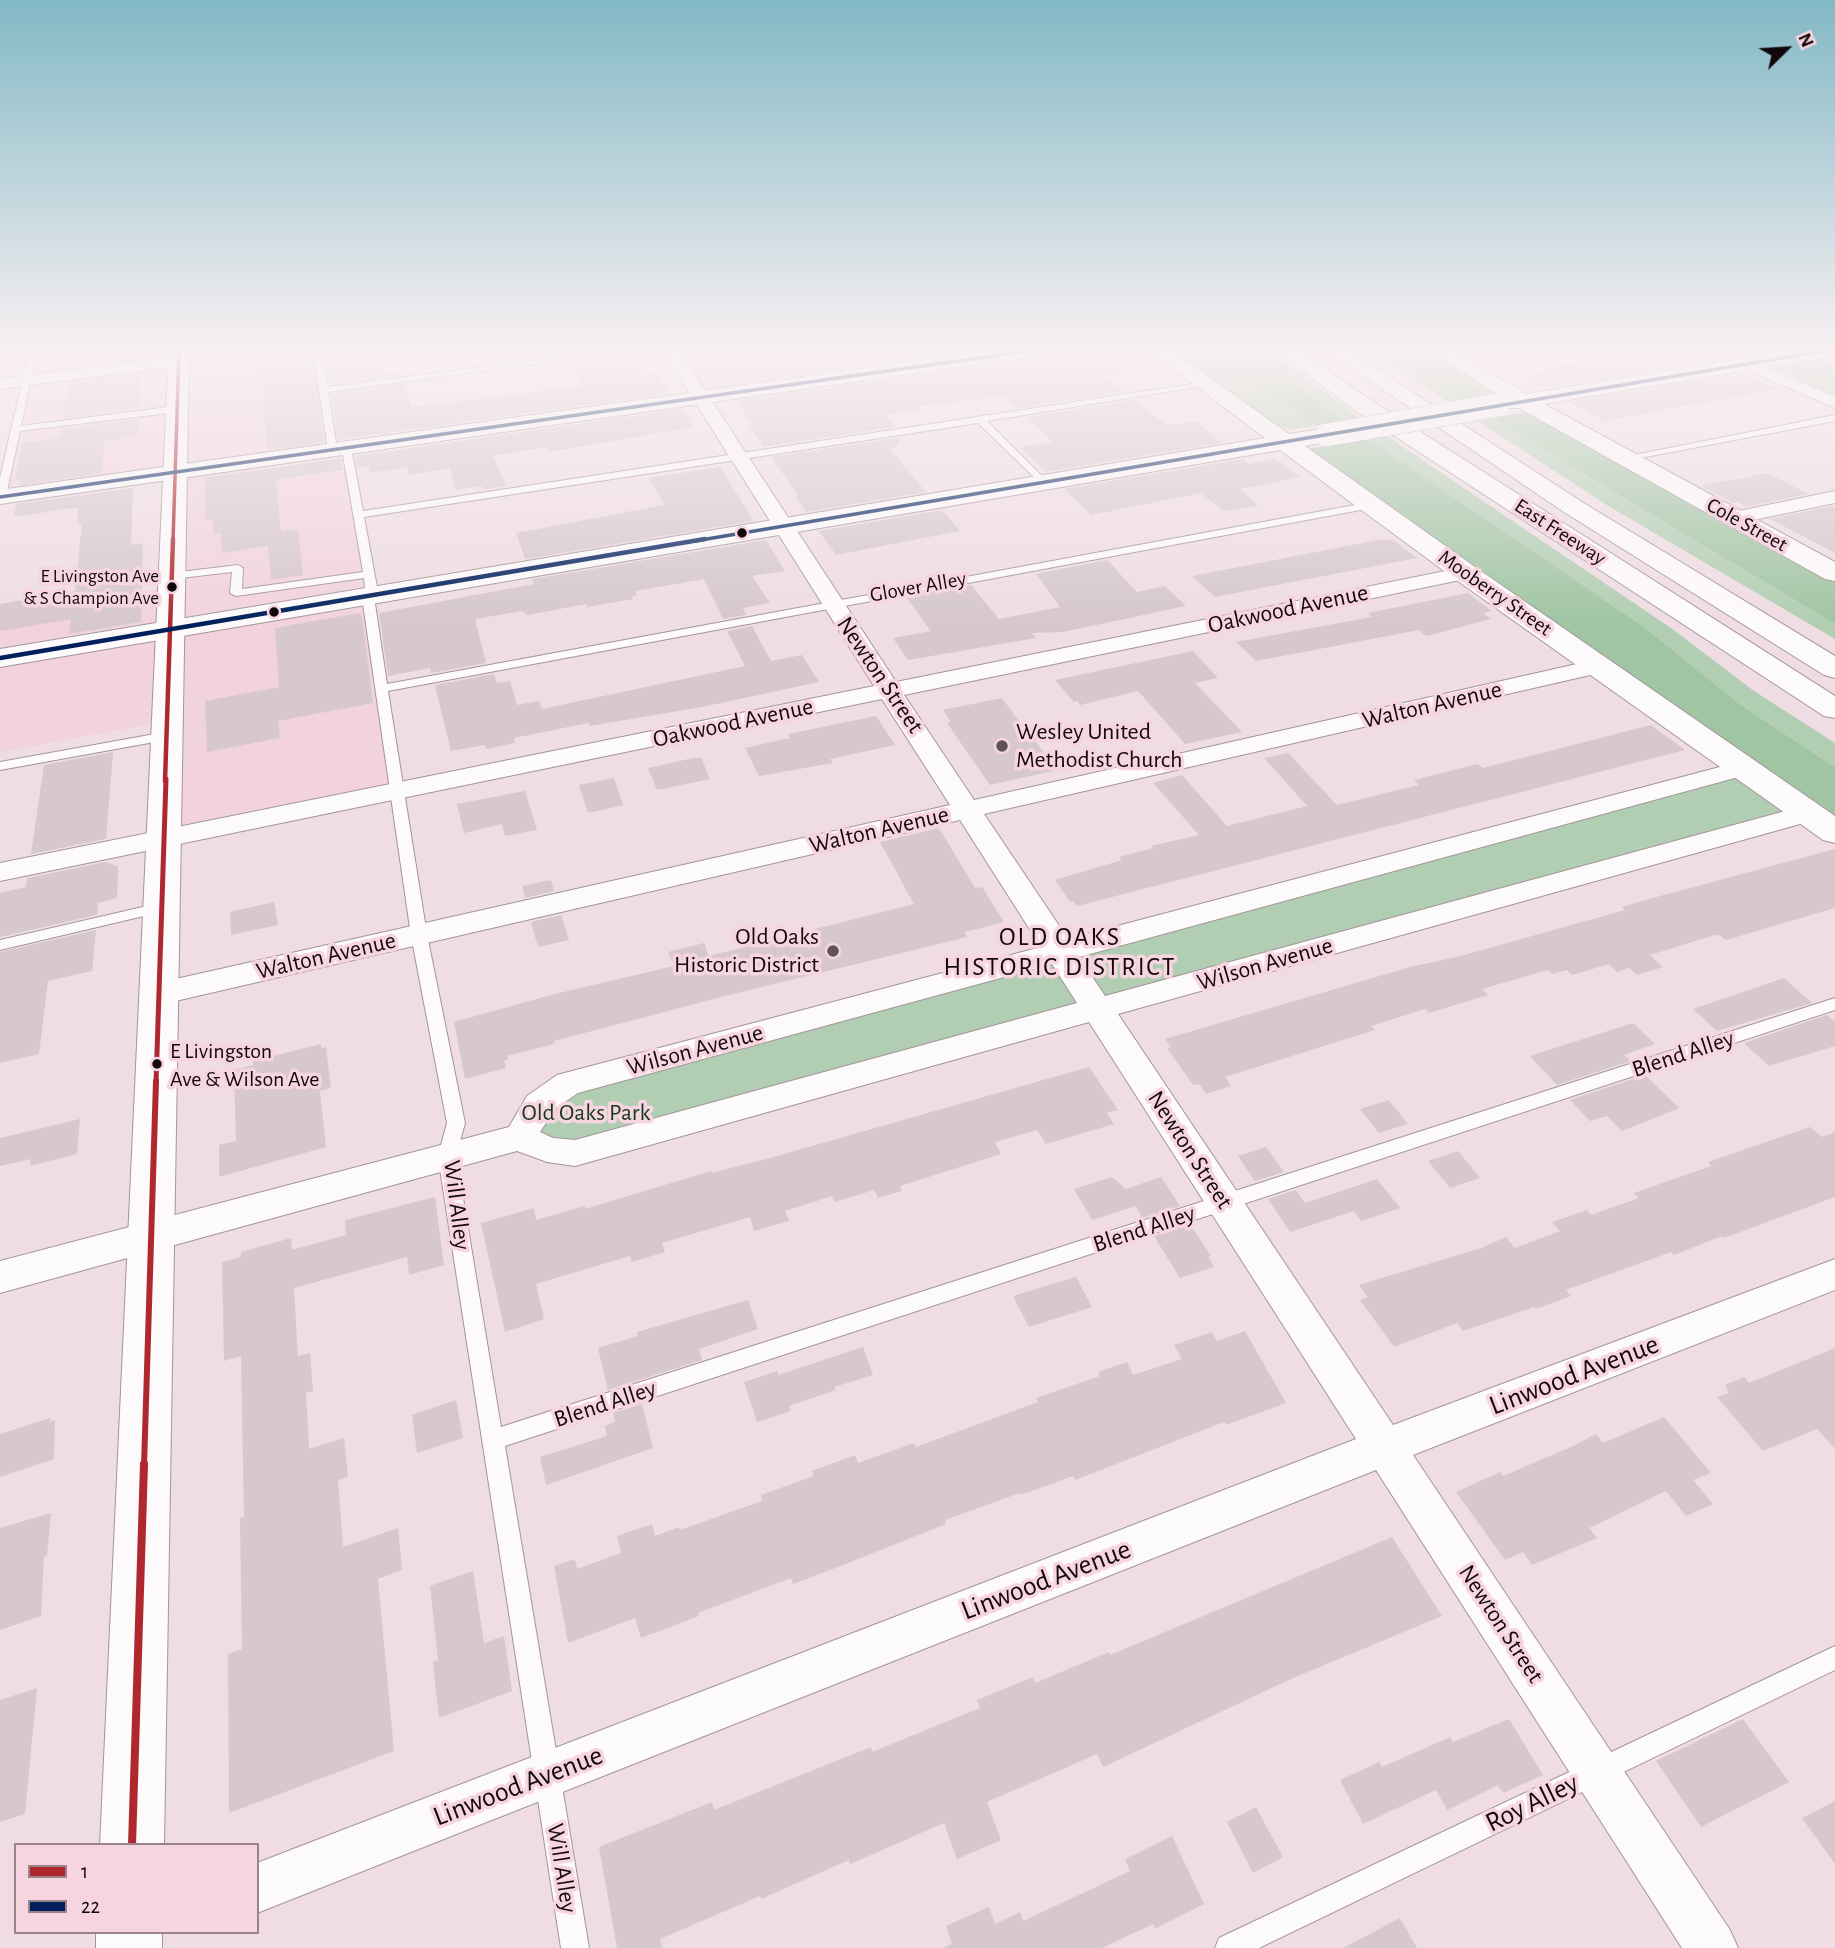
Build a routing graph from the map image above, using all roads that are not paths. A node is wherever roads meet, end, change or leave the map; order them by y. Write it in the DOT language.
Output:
graph roads {
  1 [pos="13,442"];
  2 [pos="176,442"];
  3 [pos="331,442"];
  4 [pos="388,442"];
  5 [pos="727,442"];
  6 [pos="829,442"];
  7 [pos="1003,442"];
  8 [pos="1282,442"];
  9 [pos="1420,442"];
  10 [pos="1474,442"];
  11 [pos="1595,442"];
  12 [pos="1709,442"];
  13 [pos="332,450"];
  14 [pos="736,456"];
  15 [pos="1624,458"];
  16 [pos="175,472"];
  17 [pos="1043,483"];
  18 [pos="0,498"];
  19 [pos="1835,498"];
  20 [pos="1371,505"];
  21 [pos="359,515"];
  22 [pos="1734,518"];
  23 [pos="782,527"];
  24 [pos="1465,573"];
  25 [pos="1835,573"];
  26 [pos="172,576"];
  27 [pos="368,586"];
  28 [pos="832,603"];
  29 [pos="170,630"];
  30 [pos="0,659"];
  31 [pos="1599,666"];
  32 [pos="1835,669"];
  33 [pos="383,688"];
  34 [pos="891,690"];
  35 [pos="1835,709"];
  36 [pos="166,736"];
  37 [pos="0,766"];
  38 [pos="1744,768"];
  39 [pos="399,790"];
  40 [pos="969,810"];
  41 [pos="1808,813"];
  42 [pos="1835,832"];
  43 [pos="162,839"];
  44 [pos="0,872"];
  45 [pos="160,908"];
  46 [pos="419,935"];
  47 [pos="0,945"];
  48 [pos="1062,952"];
  49 [pos="158,994"];
  50 [pos="1835,1004"];
  51 [pos="1099,1010"];
  52 [pos="521,1137"];
  53 [pos="447,1156"];
  54 [pos="1225,1203"];
  55 [pos="153,1236"];
  56 [pos="1835,1275"];
  57 [pos="0,1278"];
  58 [pos="493,1440"];
  59 [pos="1385,1447"];
  60 [pos="1835,1658"];
  61 [pos="1598,1771"];
  62 [pos="547,1775"];
  63 [pos="132,1843"];
  64 [pos="259,1887"];
  65 [pos="575,1948"];
  66 [pos="1229,1948"];
  67 [pos="1712,1948"];
  1 -- 18 [label="lane"];
  2 -- 16 [label="main road"];
  3 -- 13 [label="lane"];
  4 -- 13 [label="main road"];
  5 -- 14 [label="street, Newton Street"];
  6 -- 14 [label="lane"];
  7 -- 17 [label="lane"];
  8 -- 17 [label="main road"];
  8 -- 20 [label="main road, Mooberry Street"];
  9 -- 35 [label="main road, East Freeway"];
  10 -- 32 [label="main road, East Freeway"];
  11 -- 15 [label="main road, Cole Street"];
  12 -- 15 [label="lane"];
  13 -- 16 [label="main road"];
  13 -- 21 [label="lane, Will Alley"];
  14 -- 21 [label="lane"];
  14 -- 23 [label="street, Newton Street"];
  15 -- 22 [label="main road, Cole Street"];
  16 -- 18 [label="main road"];
  16 -- 26 [label="main road"];
  17 -- 23 [label="main road"];
  19 -- 22 [label="street"];
  20 -- 24 [label="main road, Mooberry Street"];
  20 -- 28 [label="lane, Glover Alley"];
  21 -- 27 [label="lane, Will Alley"];
  22 -- 25 [label="main road, Cole Street"];
  23 -- 27 [label="main road"];
  23 -- 28 [label="street, Newton Street"];
  24 -- 31 [label="main road, Mooberry Street"];
  24 -- 34 [label="street, Oakwood Avenue"];
  26 -- 27 [label="lane"];
  26 -- 29 [label="main road"];
  27 -- 29 [label="main road"];
  27 -- 33 [label="lane, Will Alley"];
  28 -- 33 [label="lane, Glover Alley"];
  28 -- 34 [label="street, Newton Street"];
  29 -- 30 [label="main road"];
  29 -- 36 [label="main road"];
  31 -- 38 [label="main road, Mooberry Street"];
  31 -- 40 [label="street, Walton Avenue"];
  33 -- 39 [label="lane, Will Alley"];
  34 -- 39 [label="street, Oakwood Avenue"];
  34 -- 40 [label="street, Newton Street"];
  36 -- 37 [label="lane"];
  36 -- 43 [label="main road"];
  38 -- 41 [label="main road, Mooberry Street"];
  38 -- 48 [label="street, Wilson Avenue"];
  39 -- 43 [label="street, Oakwood Avenue"];
  39 -- 46 [label="lane, Will Alley"];
  40 -- 46 [label="street, Walton Avenue"];
  40 -- 48 [label="street, Newton Street"];
  41 -- 42 [label="main road, Mooberry Street"];
  41 -- 51 [label="street, Wilson Avenue"];
  43 -- 44 [label="street, Oakwood Avenue"];
  43 -- 45 [label="main road"];
  45 -- 47 [label="lane"];
  45 -- 49 [label="main road"];
  46 -- 49 [label="street, Walton Avenue"];
  46 -- 53 [label="lane, Will Alley"];
  48 -- 51 [label="street, Newton Street"];
  48 -- 52 [label="street, Wilson Avenue"];
  49 -- 55 [label="main road"];
  50 -- 54 [label="lane, Blend Alley"];
  51 -- 52 [label="street, Wilson Avenue"];
  51 -- 54 [label="street, Newton Street"];
  52 -- 53 [label="street"];
  53 -- 55 [label="street"];
  53 -- 58 [label="lane, Will Alley"];
  54 -- 58 [label="lane, Blend Alley"];
  54 -- 59 [label="street, Newton Street"];
  55 -- 57 [label="street"];
  55 -- 63 [label="main road"];
  56 -- 59 [label="street, Linwood Avenue"];
  58 -- 62 [label="lane, Will Alley"];
  59 -- 61 [label="street, Newton Street"];
  59 -- 62 [label="street, Linwood Avenue"];
  60 -- 61 [label="lane, Roy Alley"];
  61 -- 66 [label="lane, Roy Alley"];
  61 -- 67 [label="street, Newton Street"];
  62 -- 64 [label="street, Linwood Avenue"];
  62 -- 65 [label="lane, Will Alley"];
}
